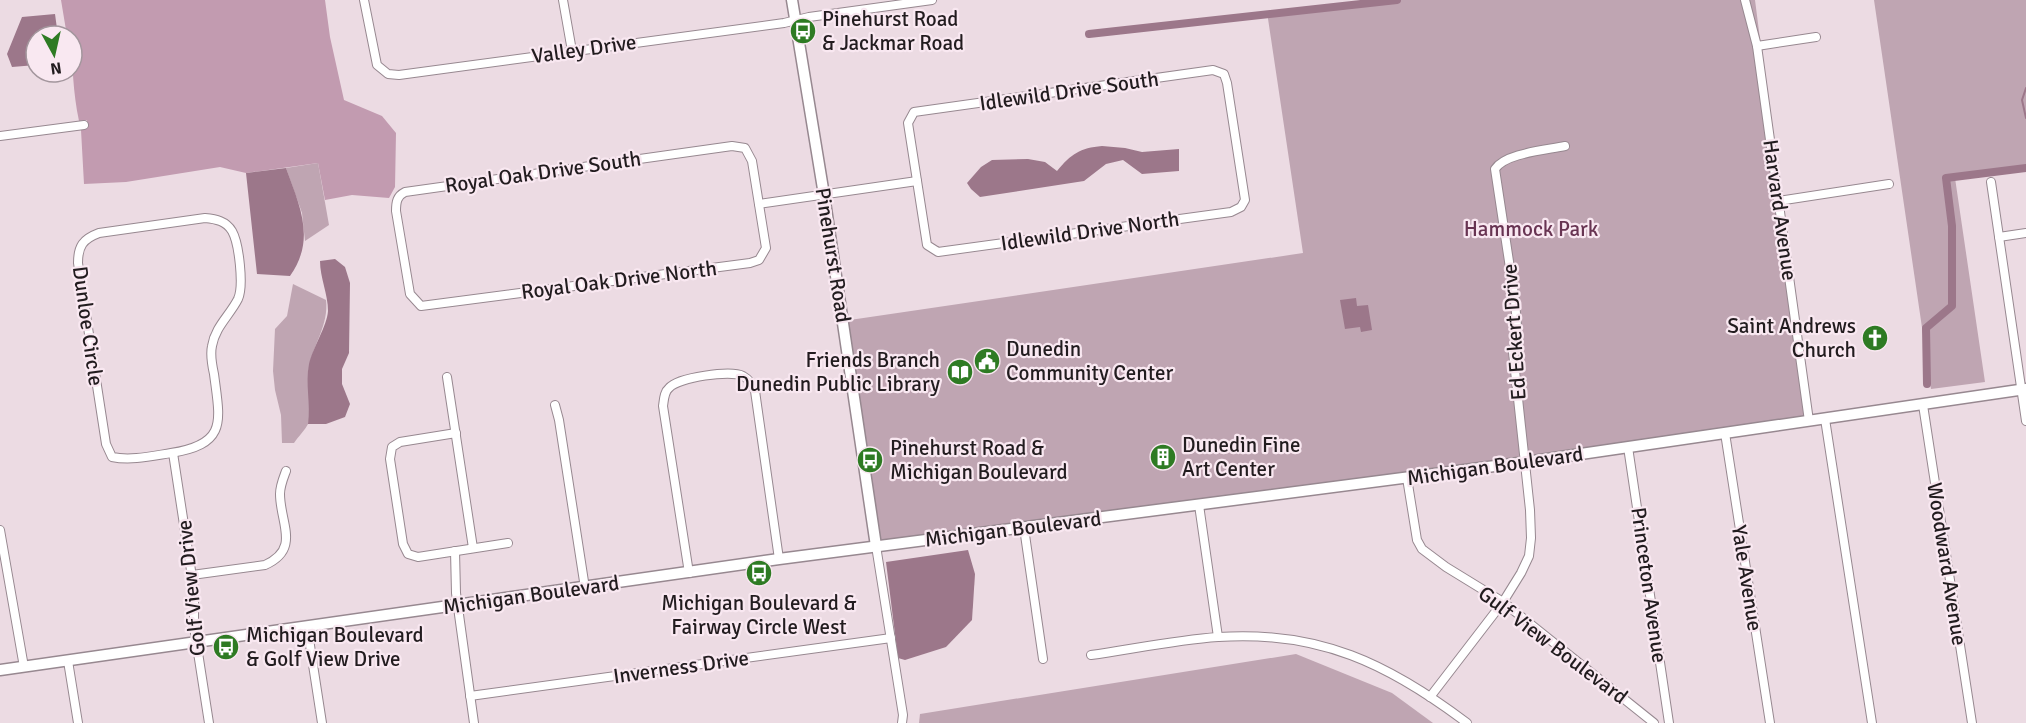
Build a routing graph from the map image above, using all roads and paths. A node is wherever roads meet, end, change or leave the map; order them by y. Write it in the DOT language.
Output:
graph roads {
  1 [pos="364,0"];
  2 [pos="563,0"];
  3 [pos="792,0"];
  4 [pos="932,0"];
  5 [pos="1746,0"];
  6 [pos="795,20"];
  7 [pos="1816,37"];
  8 [pos="1757,46"];
  9 [pos="572,51"];
  10 [pos="84,125"];
  11 [pos="0,136"];
  12 [pos="1565,146"];
  13 [pos="917,181"];
  14 [pos="1991,182"];
  15 [pos="1888,184"];
  16 [pos="824,195"];
  17 [pos="1778,201"];
  18 [pos="759,204"];
  19 [pos="1241,207"];
  20 [pos="2026,232"];
  21 [pos="1999,237"];
  22 [pos="421,306"];
  23 [pos="447,377"];
  24 [pos="2024,389"];
  25 [pos="555,405"];
  26 [pos="1923,405"];
  27 [pos="1825,419"];
  28 [pos="1809,421"];
  29 [pos="2026,421"];
  30 [pos="1725,433"];
  31 [pos="456,434"];
  32 [pos="1628,447"];
  33 [pos="173,453"];
  34 [pos="1526,462"];
  35 [pos="286,471"];
  36 [pos="1407,478"];
  37 [pos="1199,505"];
  38 [pos="1024,528"];
  39 [pos="0,530"];
  40 [pos="508,543"];
  41 [pos="876,546"];
  42 [pos="473,548"];
  43 [pos="455,551"];
  44 [pos="779,560"];
  45 [pos="689,573"];
  46 [pos="192,575"];
  47 [pos="585,588"];
  48 [pos="1503,602"];
  49 [pos="458,606"];
  50 [pos="307,626"];
  51 [pos="1218,637"];
  52 [pos="891,638"];
  53 [pos="196,642"];
  54 [pos="1091,655"];
  55 [pos="1044,659"];
  56 [pos="68,661"];
  57 [pos="24,667"];
  58 [pos="0,670"];
  59 [pos="470,696"];
  60 [pos="1430,697"];
  61 [pos="78,723"];
  62 [pos="209,723"];
  63 [pos="322,723"];
  64 [pos="474,723"];
  65 [pos="902,723"];
  66 [pos="1467,723"];
  67 [pos="1654,723"];
  68 [pos="1669,723"];
  69 [pos="1770,723"];
  70 [pos="1872,723"];
  71 [pos="1972,723"];
  1 -- 9 [label="street, Valley Drive"];
  2 -- 9 [label="street"];
  3 -- 6 [label="street, Pinehurst Road"];
  4 -- 6 [label="street, Valley Drive"];
  5 -- 8 [label="street, Harvard Avenue"];
  6 -- 9 [label="street, Valley Drive"];
  6 -- 16 [label="street, Pinehurst Road"];
  7 -- 8 [label="street"];
  8 -- 17 [label="street, Harvard Avenue"];
  10 -- 11 [label="street"];
  12 -- 34 [label="street, Ed Eckert Drive"];
  13 -- 16 [label="street"];
  13 -- 19 [label="street, Idlewild Drive North"];
  13 -- 19 [label="street, Idlewild Drive South"];
  14 -- 21 [label="street"];
  15 -- 17 [label="street"];
  16 -- 18 [label="street"];
  16 -- 41 [label="street, Pinehurst Road"];
  17 -- 28 [label="street, Harvard Avenue"];
  18 -- 22 [label="street, Royal Oak Drive North"];
  18 -- 22 [label="street, Royal Oak Drive South"];
  20 -- 21 [label="street"];
  21 -- 24 [label="street"];
  23 -- 31 [label="street"];
  24 -- 26 [label="street, Michigan Boulevard"];
  24 -- 29 [label="street"];
  25 -- 47 [label="street"];
  26 -- 27 [label="street, Michigan Boulevard"];
  26 -- 71 [label="street, Woodward Avenue"];
  27 -- 28 [label="street, Michigan Boulevard"];
  27 -- 70 [label="street"];
  28 -- 30 [label="street, Michigan Boulevard"];
  30 -- 32 [label="street, Michigan Boulevard"];
  30 -- 69 [label="street, Yale Avenue"];
  31 -- 42 [label="street"];
  31 -- 43 [label="street"];
  32 -- 34 [label="street, Michigan Boulevard"];
  32 -- 68 [label="street, Princeton Avenue"];
  33 -- 33 [label="street, Dunloe Circle"];
  33 -- 46 [label="street, Golf View Drive"];
  34 -- 36 [label="street, Michigan Boulevard"];
  34 -- 48 [label="street"];
  35 -- 46 [label="street"];
  36 -- 37 [label="street, Michigan Boulevard"];
  36 -- 48 [label="street, Gulf View Boulevard"];
  37 -- 38 [label="street, Michigan Boulevard"];
  37 -- 51 [label="street"];
  38 -- 41 [label="street, Michigan Boulevard"];
  38 -- 55 [label="street"];
  39 -- 57 [label="street"];
  40 -- 42 [label="street"];
  41 -- 44 [label="street, Michigan Boulevard"];
  41 -- 52 [label="street, Pinehurst Road"];
  42 -- 43 [label="street"];
  43 -- 49 [label="street"];
  44 -- 45 [label="street, Michigan Boulevard"];
  44 -- 45 [label="street"];
  45 -- 47 [label="street, Michigan Boulevard"];
  46 -- 53 [label="street, Golf View Drive"];
  47 -- 49 [label="street, Michigan Boulevard"];
  48 -- 60 [label="street"];
  48 -- 67 [label="street, Gulf View Boulevard"];
  49 -- 50 [label="street, Michigan Boulevard"];
  49 -- 59 [label="street"];
  50 -- 53 [label="street, Michigan Boulevard"];
  50 -- 63 [label="street"];
  51 -- 54 [label="street"];
  51 -- 60 [label="street"];
  52 -- 59 [label="street, Inverness Drive"];
  52 -- 65 [label="street, Pinehurst Road"];
  53 -- 56 [label="street, Michigan Boulevard"];
  53 -- 62 [label="street, Golf View Drive"];
  56 -- 57 [label="street, Michigan Boulevard"];
  56 -- 61 [label="street"];
  57 -- 58 [label="street, Michigan Boulevard"];
  59 -- 64 [label="street"];
  60 -- 66 [label="street"];
}
